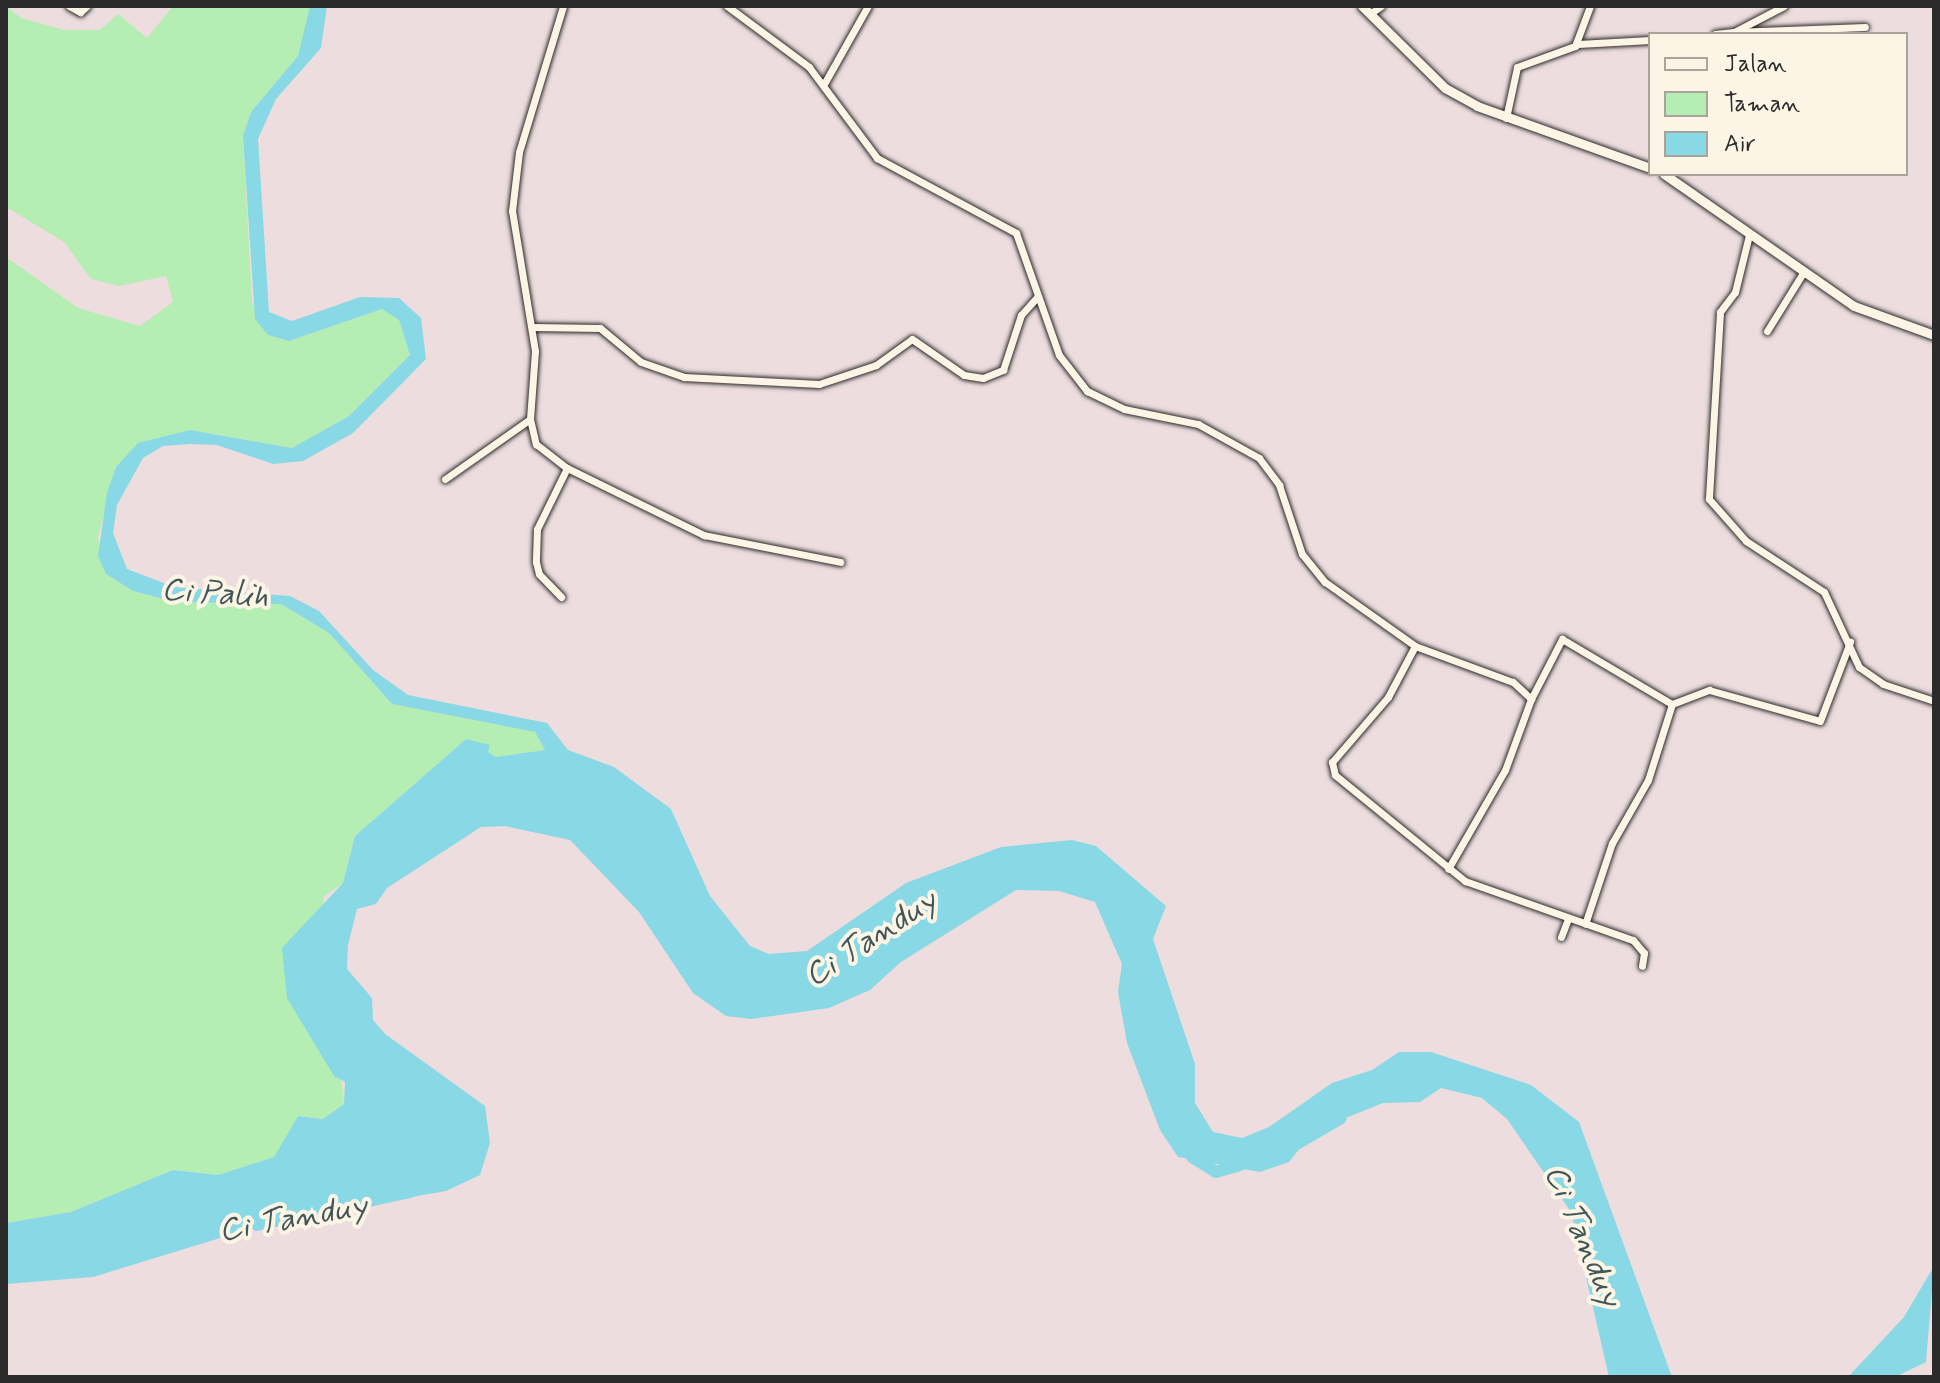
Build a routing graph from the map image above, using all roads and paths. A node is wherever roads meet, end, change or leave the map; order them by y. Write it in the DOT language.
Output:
graph roads {
  1 [pos="69,6"];
  2 [pos="87,6"];
  3 [pos="563,6"];
  4 [pos="727,6"];
  5 [pos="868,6"];
  6 [pos="1381,6"];
  7 [pos="1590,6"];
  8 [pos="1784,6"];
  9 [pos="1367,10"];
  10 [pos="1865,27"];
  11 [pos="1734,32"];
  12 [pos="1648,40"];
  13 [pos="1578,44"];
  14 [pos="824,84"];
  15 [pos="1506,118"];
  16 [pos="1648,167"];
  17 [pos="1667,176"];
  18 [pos="1749,235"];
  19 [pos="1803,273"];
  20 [pos="1037,297"];
  21 [pos="533,327"];
  22 [pos="1767,331"];
  23 [pos="1934,335"];
  24 [pos="530,419"];
  25 [pos="567,468"];
  26 [pos="445,479"];
  27 [pos="840,562"];
  28 [pos="561,597"];
  29 [pos="1850,642"];
  30 [pos="1415,646"];
  31 [pos="1531,699"];
  32 [pos="1934,701"];
  33 [pos="1672,704"];
  34 [pos="1448,869"];
  35 [pos="1568,919"];
  36 [pos="1585,924"];
  37 [pos="1561,937"];
  38 [pos="1642,966"];
  1 -- 2 [label="street"];
  3 -- 21 [label="street"];
  4 -- 14 [label="street"];
  5 -- 14 [label="street"];
  6 -- 9 [label="street"];
  7 -- 13 [label="street"];
  8 -- 11 [label="street"];
  9 -- 15 [label="street"];
  10 -- 11 [label="street"];
  12 -- 13 [label="street"];
  13 -- 15 [label="street"];
  14 -- 20 [label="street"];
  15 -- 16 [label="street"];
  17 -- 18 [label="street"];
  18 -- 19 [label="street"];
  18 -- 29 [label="street"];
  19 -- 22 [label="street"];
  19 -- 23 [label="street"];
  20 -- 21 [label="street"];
  20 -- 30 [label="street"];
  21 -- 24 [label="street"];
  24 -- 25 [label="street"];
  24 -- 26 [label="street"];
  25 -- 27 [label="street"];
  25 -- 28 [label="street"];
  29 -- 32 [label="street"];
  29 -- 33 [label="street"];
  30 -- 31 [label="street"];
  30 -- 34 [label="street"];
  31 -- 33 [label="street"];
  31 -- 34 [label="street"];
  33 -- 36 [label="street"];
  34 -- 35 [label="street"];
  35 -- 36 [label="street"];
  35 -- 37 [label="street"];
  36 -- 38 [label="street"];
}
